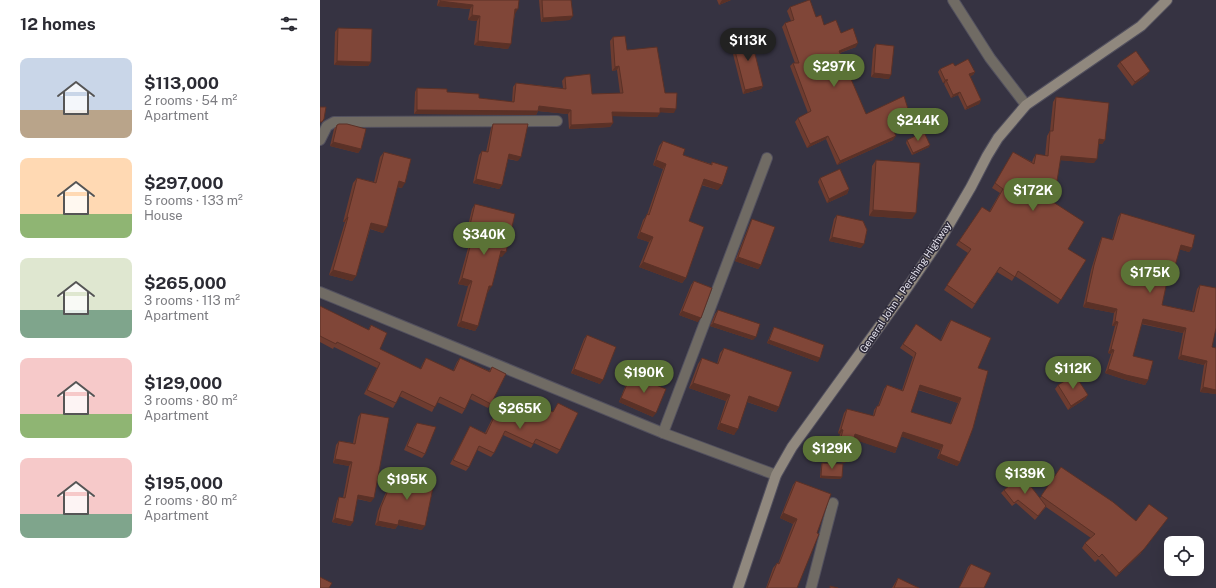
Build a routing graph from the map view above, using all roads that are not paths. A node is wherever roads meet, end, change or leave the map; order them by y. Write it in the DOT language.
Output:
graph roads {
  1 [pos="953,0"];
  2 [pos="1167,0"];
  3 [pos="1026,105"];
  4 [pos="557,121"];
  5 [pos="320,140"];
  6 [pos="767,158"];
  7 [pos="320,292"];
  8 [pos="663,433"];
  9 [pos="776,475"];
  10 [pos="833,503"];
  11 [pos="738,588"];
  12 [pos="811,588"];
  1 -- 3 [label="street"];
  2 -- 3 [label="main road, General John J. Pershing Highway"];
  3 -- 9 [label="main road, General John J. Pershing Highway"];
  4 -- 5 [label="street"];
  6 -- 8 [label="street"];
  7 -- 8 [label="street"];
  8 -- 9 [label="street"];
  9 -- 11 [label="main road, General John J. Pershing Highway"];
  10 -- 12 [label="street"];
}
